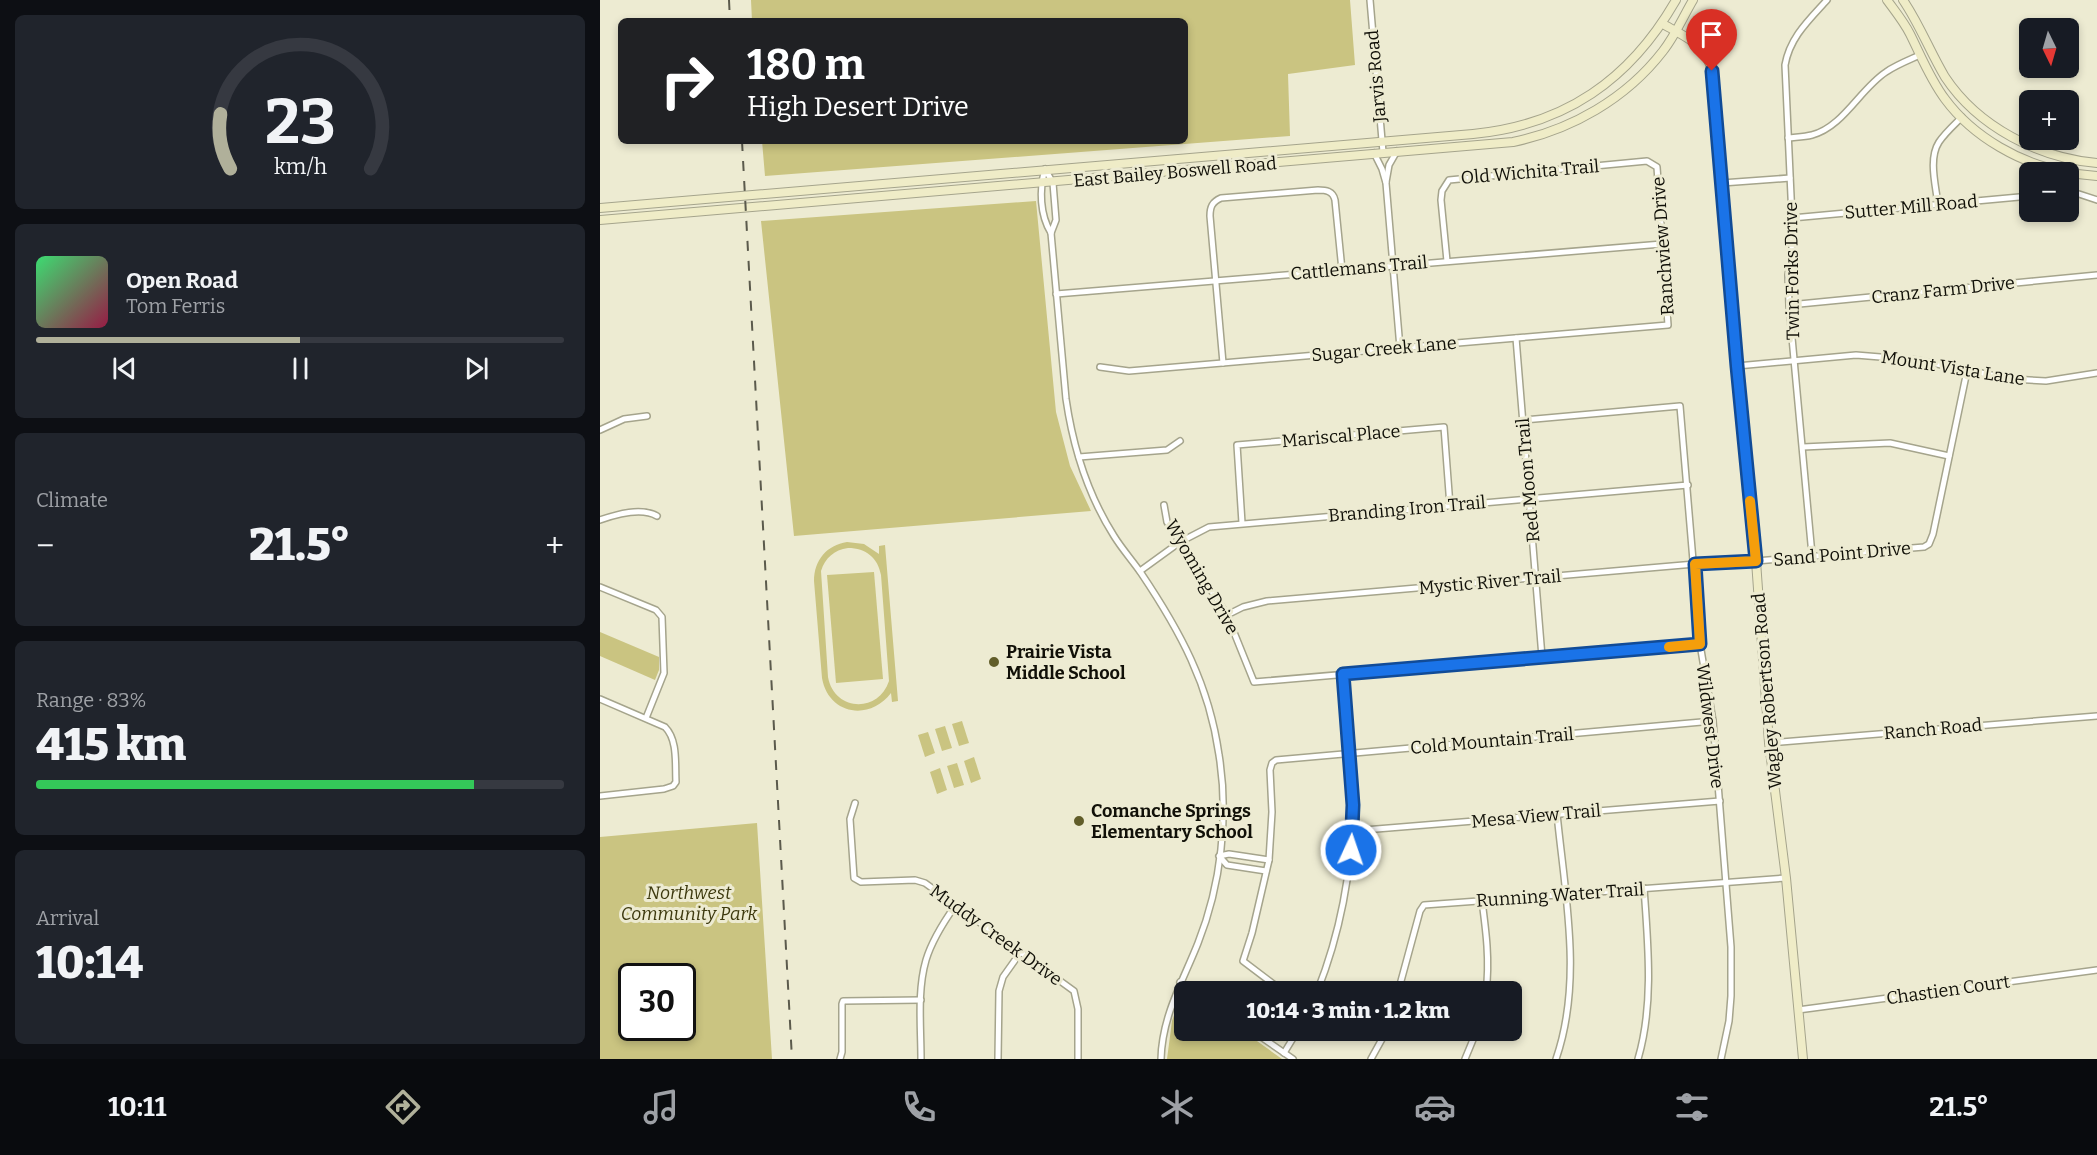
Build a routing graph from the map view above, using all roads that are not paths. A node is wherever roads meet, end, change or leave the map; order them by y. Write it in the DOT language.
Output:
graph roads {
  1 [pos="1370,0"];
  2 [pos="1676,0"];
  3 [pos="1693,0"];
  4 [pos="1827,0"];
  5 [pos="1887,0"];
  6 [pos="1903,0"];
  7 [pos="1663,24"];
  8 [pos="1675,31"];
  9 [pos="1932,50"];
  10 [pos="1920,55"];
  11 [pos="1972,107"];
  12 [pos="1962,117"];
  13 [pos="1788,138"];
  14 [pos="1382,142"];
  15 [pos="1397,152"];
  16 [pos="1379,153"];
  17 [pos="2082,161"];
  18 [pos="2032,162"];
  19 [pos="2097,163"];
  20 [pos="1657,167"];
  21 [pos="1045,169"];
  22 [pos="2079,174"];
  23 [pos="2097,176"];
  24 [pos="1790,178"];
  25 [pos="897,182"];
  26 [pos="1053,183"];
  27 [pos="1386,183"];
  28 [pos="1722,183"];
  29 [pos="1041,184"];
  30 [pos="2079,194"];
  31 [pos="898,196"];
  32 [pos="2019,197"];
  33 [pos="2097,200"];
  34 [pos="650,204"];
  35 [pos="1938,205"];
  36 [pos="600,208"];
  37 [pos="651,215"];
  38 [pos="1792,218"];
  39 [pos="600,220"];
  40 [pos="1051,234"];
  41 [pos="1662,244"];
  42 [pos="1447,261"];
  43 [pos="1393,266"];
  44 [pos="1342,270"];
  45 [pos="2097,275"];
  46 [pos="1216,280"];
  47 [pos="1056,294"];
  48 [pos="1789,306"];
  49 [pos="1668,325"];
  50 [pos="1516,338"];
  51 [pos="1400,348"];
  52 [pos="1794,360"];
  53 [pos="1223,363"];
  54 [pos="1737,366"];
  55 [pos="1100,367"];
  56 [pos="1966,371"];
  57 [pos="2097,373"];
  58 [pos="647,416"];
  59 [pos="1523,420"];
  60 [pos="600,430"];
  61 [pos="1180,441"];
  62 [pos="1803,447"];
  63 [pos="1949,456"];
  64 [pos="1079,457"];
  65 [pos="1688,485"];
  66 [pos="1530,499"];
  67 [pos="1164,505"];
  68 [pos="1450,506"];
  69 [pos="657,516"];
  70 [pos="600,520"];
  71 [pos="1242,523"];
  72 [pos="1180,542"];
  73 [pos="1812,555"];
  74 [pos="1756,561"];
  75 [pos="1695,564"];
  76 [pos="1140,570"];
  77 [pos="1536,578"];
  78 [pos="600,587"];
  79 [pos="1227,615"];
  80 [pos="1700,644"];
  81 [pos="1542,657"];
  82 [pos="1343,674"];
  83 [pos="600,699"];
  84 [pos="2097,716"];
  85 [pos="646,718"];
  86 [pos="1713,722"];
  87 [pos="1769,743"];
  88 [pos="1349,753"];
  89 [pos="600,796"];
  90 [pos="1719,801"];
  91 [pos="855,803"];
  92 [pos="1557,814"];
  93 [pos="1352,831"];
  94 [pos="1219,856"];
  95 [pos="1269,860"];
  96 [pos="1266,871"];
  97 [pos="1786,878"];
  98 [pos="1726,881"];
  99 [pos="1644,888"];
  100 [pos="1565,895"];
  101 [pos="1482,901"];
  102 [pos="955,906"];
  103 [pos="1020,953"];
  104 [pos="2097,970"];
  105 [pos="1180,981"];
  106 [pos="1269,981"];
  107 [pos="1320,981"];
  108 [pos="1401,981"];
  109 [pos="1488,981"];
  110 [pos="921,1000"];
  111 [pos="1174,1000"];
  112 [pos="1798,1010"];
  113 [pos="1267,1041"];
  114 [pos="1291,1041"];
  115 [pos="1381,1041"];
  116 [pos="1472,1041"];
  117 [pos="1284,1053"];
  118 [pos="840,1059"];
  119 [pos="921,1059"];
  120 [pos="998,1059"];
  121 [pos="1078,1059"];
  122 [pos="1161,1059"];
  123 [pos="1293,1059"];
  124 [pos="1371,1059"];
  125 [pos="1465,1059"];
  126 [pos="1556,1059"];
  127 [pos="1638,1059"];
  128 [pos="1721,1059"];
  129 [pos="1803,1059"];
  1 -- 14 [label="street, Jarvis Road"];
  2 -- 7 [label="main road, East Bailey Boswell Road"];
  3 -- 8 [label="main road, East Bailey Boswell Road"];
  4 -- 13 [label="street, Twin Forks Drive"];
  5 -- 10 [label="main road"];
  6 -- 9 [label="main road"];
  7 -- 8 [label="main road, Wagley Robertson Road"];
  7 -- 14 [label="main road, East Bailey Boswell Road"];
  8 -- 15 [label="main road, East Bailey Boswell Road"];
  8 -- 28 [label="main road, Wagley Robertson Road"];
  9 -- 10 [label="main road"];
  9 -- 11 [label="main road"];
  10 -- 12 [label="main road"];
  10 -- 13 [label="street"];
  11 -- 12 [label="main road"];
  11 -- 17 [label="main road"];
  12 -- 18 [label="main road"];
  12 -- 35 [label="street"];
  13 -- 24 [label="street, Twin Forks Drive"];
  14 -- 16 [label="street, Jarvis Road"];
  14 -- 21 [label="main road, East Bailey Boswell Road"];
  15 -- 16 [label="main road, East Bailey Boswell Road"];
  15 -- 27 [label="street"];
  16 -- 26 [label="main road, East Bailey Boswell Road"];
  16 -- 27 [label="street, Jarvis Road"];
  17 -- 19 [label="main road"];
  17 -- 22 [label="main road"];
  20 -- 41 [label="street, Ranchview Drive"];
  20 -- 42 [label="street, Old Wichita Trail"];
  21 -- 25 [label="main road, East Bailey Boswell Road"];
  21 -- 26 [label="street"];
  21 -- 29 [label="street"];
  22 -- 23 [label="main road"];
  24 -- 28 [label="street"];
  24 -- 38 [label="street, Twin Forks Drive"];
  25 -- 31 [label="main road"];
  25 -- 34 [label="main road, East Bailey Boswell Road"];
  26 -- 29 [label="main road, East Bailey Boswell Road"];
  26 -- 40 [label="street"];
  27 -- 43 [label="street"];
  28 -- 54 [label="main road, Wagley Robertson Road"];
  29 -- 31 [label="main road, East Bailey Boswell Road"];
  29 -- 40 [label="street"];
  30 -- 33 [label="street"];
  31 -- 37 [label="main road, East Bailey Boswell Road"];
  32 -- 35 [label="street, Sutter Mill Road"];
  34 -- 36 [label="main road, East Bailey Boswell Road"];
  34 -- 37 [label="main road"];
  35 -- 38 [label="street, Sutter Mill Road"];
  37 -- 39 [label="main road, East Bailey Boswell Road"];
  38 -- 48 [label="street, Twin Forks Drive"];
  40 -- 47 [label="street"];
  41 -- 42 [label="street, Cattlemans Trail"];
  41 -- 49 [label="street, Ranchview Drive"];
  42 -- 43 [label="street, Cattlemans Trail"];
  43 -- 44 [label="street, Cattlemans Trail"];
  43 -- 51 [label="street"];
  44 -- 46 [label="street, Cattlemans Trail"];
  44 -- 46 [label="street"];
  45 -- 48 [label="street, Cranz Farm Drive"];
  46 -- 47 [label="street, Cattlemans Trail"];
  46 -- 53 [label="street"];
  47 -- 64 [label="street"];
  48 -- 52 [label="street, Twin Forks Drive"];
  49 -- 50 [label="street, Sugar Creek Lane"];
  50 -- 51 [label="street, Sugar Creek Lane"];
  50 -- 59 [label="street, Red Moon Trail"];
  51 -- 53 [label="street, Sugar Creek Lane"];
  52 -- 54 [label="street, Mount Vista Lane"];
  52 -- 56 [label="street, Mount Vista Lane"];
  52 -- 62 [label="street, Twin Forks Drive"];
  53 -- 55 [label="street, Sugar Creek Lane"];
  54 -- 74 [label="main road, Wagley Robertson Road"];
  56 -- 57 [label="street, Mount Vista Lane"];
  56 -- 63 [label="street, Sand Point Drive"];
  58 -- 60 [label="street"];
  59 -- 65 [label="street, Wildwest Drive"];
  59 -- 66 [label="street, Red Moon Trail"];
  61 -- 64 [label="street"];
  62 -- 63 [label="street"];
  62 -- 73 [label="street, Twin Forks Drive"];
  63 -- 73 [label="street, Sand Point Drive"];
  64 -- 76 [label="street"];
  65 -- 66 [label="street, Branding Iron Trail"];
  65 -- 75 [label="street, Wildwest Drive"];
  66 -- 68 [label="street, Branding Iron Trail"];
  66 -- 77 [label="street, Red Moon Trail"];
  67 -- 72 [label="street, Wyoming Drive"];
  68 -- 71 [label="street, Branding Iron Trail"];
  68 -- 71 [label="street, Mariscal Place"];
  69 -- 70 [label="street"];
  71 -- 72 [label="street, Branding Iron Trail"];
  72 -- 76 [label="street, Branding Iron Trail"];
  72 -- 79 [label="street, Wyoming Drive"];
  73 -- 74 [label="street, Sand Point Drive"];
  74 -- 75 [label="street, Mystic River Trail"];
  74 -- 87 [label="main road, Wagley Robertson Road"];
  75 -- 77 [label="street, Mystic River Trail"];
  75 -- 80 [label="street, Wildwest Drive"];
  76 -- 94 [label="street"];
  77 -- 79 [label="street, Mystic River Trail"];
  77 -- 81 [label="street, Red Moon Trail"];
  78 -- 85 [label="street"];
  79 -- 82 [label="street, Wyoming Drive"];
  80 -- 81 [label="street"];
  80 -- 86 [label="street, Wildwest Drive"];
  81 -- 82 [label="street"];
  82 -- 88 [label="street"];
  83 -- 85 [label="street"];
  84 -- 87 [label="street, Ranch Road"];
  85 -- 89 [label="street"];
  86 -- 88 [label="street, Cold Mountain Trail"];
  86 -- 90 [label="street, Wildwest Drive"];
  87 -- 97 [label="main road, Wagley Robertson Road"];
  88 -- 93 [label="street"];
  88 -- 95 [label="street, Cold Mountain Trail"];
  90 -- 92 [label="street, Mesa View Trail"];
  90 -- 98 [label="street, Wildwest Drive"];
  91 -- 102 [label="street, Muddy Creek Drive"];
  92 -- 93 [label="street, Mesa View Trail"];
  92 -- 100 [label="street"];
  93 -- 107 [label="street"];
  94 -- 95 [label="street"];
  94 -- 96 [label="street"];
  94 -- 105 [label="street"];
  95 -- 96 [label="street"];
  96 -- 106 [label="street"];
  97 -- 98 [label="street, Running Water Trail"];
  97 -- 112 [label="main road, Wagley Robertson Road"];
  98 -- 99 [label="street, Running Water Trail"];
  98 -- 128 [label="street, Wildwest Drive"];
  99 -- 100 [label="street, Running Water Trail"];
  99 -- 127 [label="street"];
  100 -- 101 [label="street, Running Water Trail"];
  100 -- 126 [label="street"];
  101 -- 108 [label="street, Running Water Trail"];
  101 -- 109 [label="street"];
  102 -- 103 [label="street, Muddy Creek Drive"];
  102 -- 110 [label="street"];
  103 -- 120 [label="street"];
  103 -- 121 [label="street, Muddy Creek Drive"];
  104 -- 112 [label="street, Chastien Court"];
  110 -- 118 [label="street"];
  110 -- 119 [label="street"];
  111 -- 122 [label="street"];
  112 -- 129 [label="main road, Wagley Robertson Road"];
  113 -- 117 [label="street"];
  114 -- 117 [label="street"];
  115 -- 124 [label="street"];
  116 -- 125 [label="street"];
  117 -- 123 [label="street"];
}
